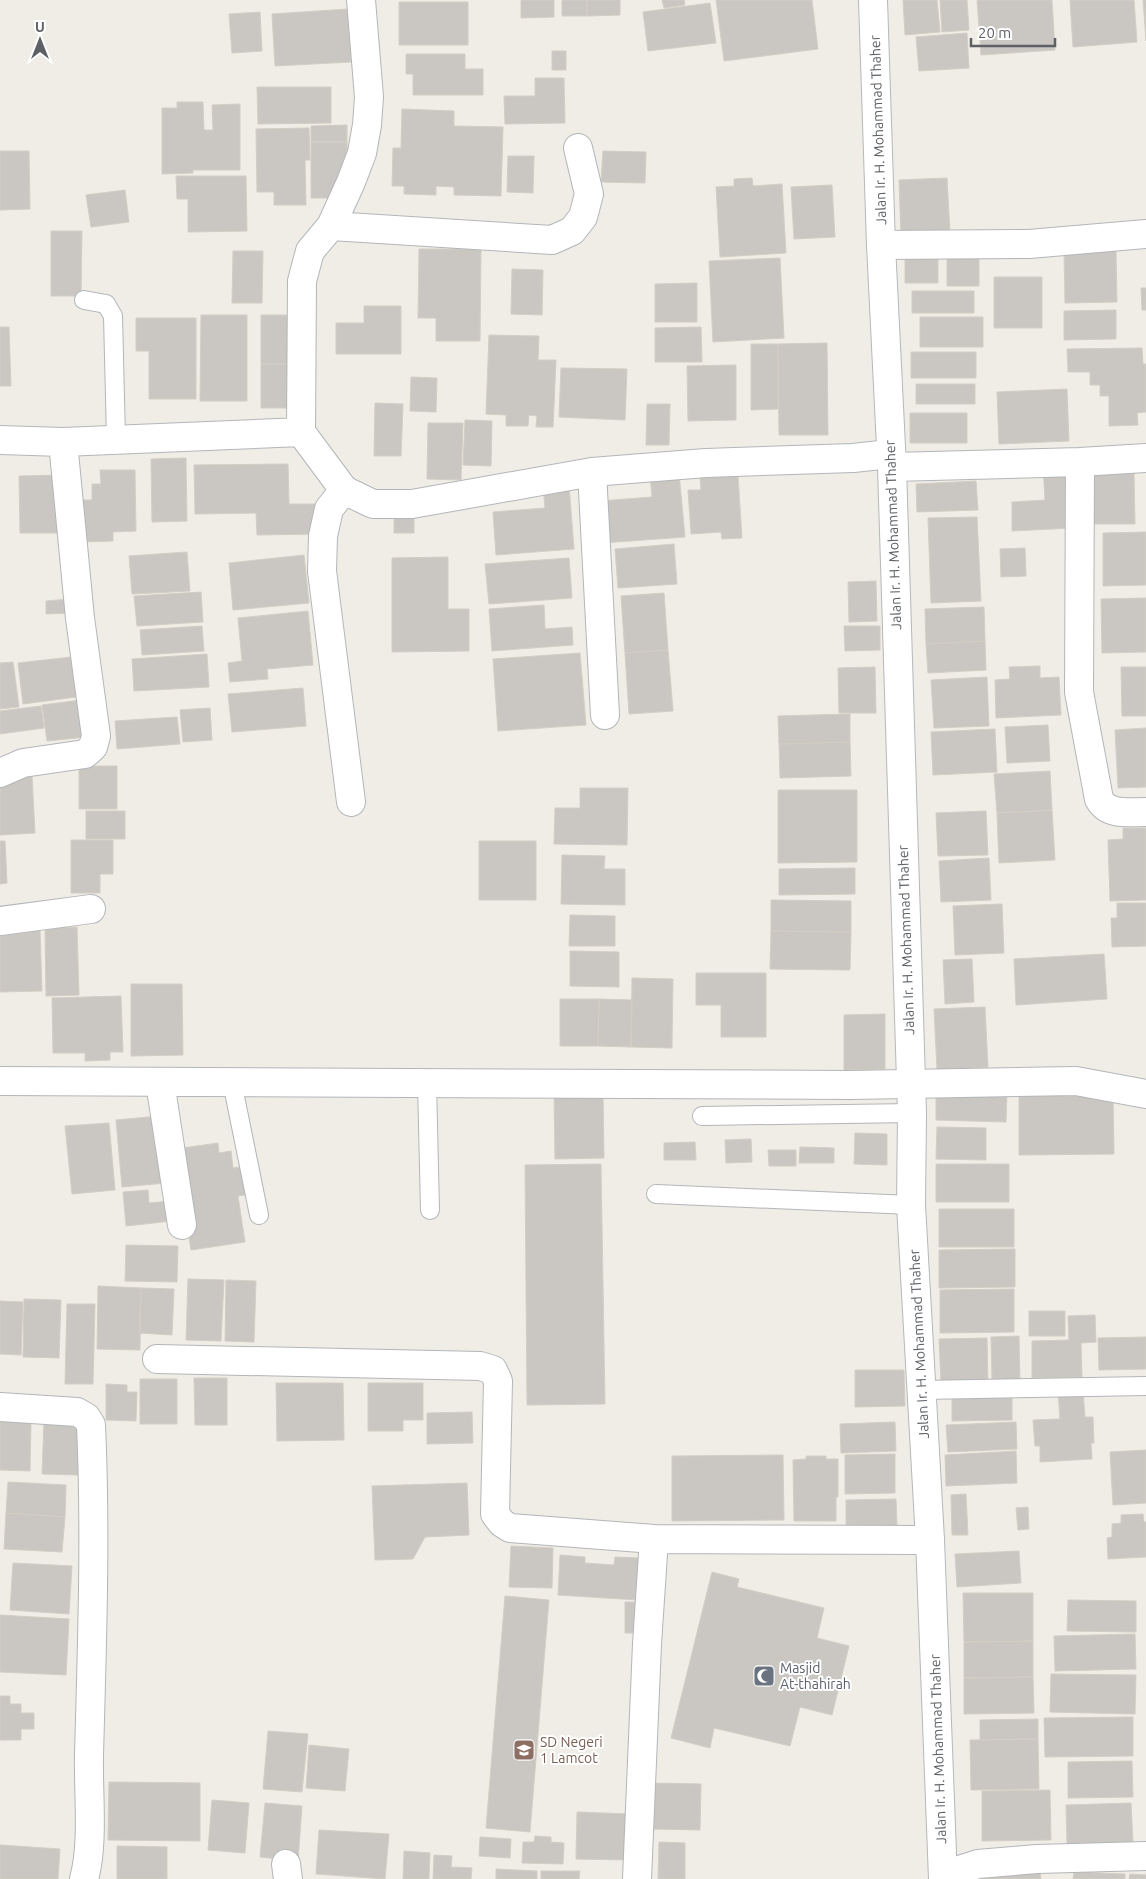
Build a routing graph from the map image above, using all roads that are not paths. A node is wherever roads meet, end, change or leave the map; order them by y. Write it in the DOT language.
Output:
graph roads {
  1 [pos="361,0"];
  2 [pos="874,0"];
  3 [pos="578,148"];
  4 [pos="331,226"];
  5 [pos="1146,234"];
  6 [pos="881,245"];
  7 [pos="84,300"];
  8 [pos="301,432"];
  9 [pos="116,439"];
  10 [pos="0,440"];
  11 [pos="63,442"];
  12 [pos="1146,458"];
  13 [pos="891,460"];
  14 [pos="1080,462"];
  15 [pos="592,472"];
  16 [pos="344,490"];
  17 [pos="605,715"];
  18 [pos="0,773"];
  19 [pos="351,802"];
  20 [pos="1146,812"];
  21 [pos="91,909"];
  22 [pos="0,921"];
  23 [pos="0,1081"];
  24 [pos="160,1082"];
  25 [pos="232,1082"];
  26 [pos="427,1083"];
  27 [pos="910,1083"];
  28 [pos="1146,1094"];
  29 [pos="912,1113"];
  30 [pos="702,1116"];
  31 [pos="656,1194"];
  32 [pos="911,1205"];
  33 [pos="430,1210"];
  34 [pos="259,1215"];
  35 [pos="182,1225"];
  36 [pos="157,1359"];
  37 [pos="1146,1386"];
  38 [pos="922,1390"];
  39 [pos="0,1407"];
  40 [pos="654,1539"];
  41 [pos="930,1540"];
  42 [pos="1146,1856"];
  43 [pos="1058,1869"];
  44 [pos="84,1879"];
  45 [pos="637,1879"];
  46 [pos="944,1879"];
  1 -- 4 [label="street"];
  2 -- 6 [label="street, Jalan Ir. H. Mohammad Thaher"];
  3 -- 4 [label="street"];
  4 -- 8 [label="street"];
  5 -- 6 [label="street"];
  6 -- 13 [label="street, Jalan Ir. H. Mohammad Thaher"];
  7 -- 9 [label="lane"];
  8 -- 9 [label="street"];
  8 -- 16 [label="street"];
  9 -- 11 [label="street"];
  10 -- 11 [label="street"];
  11 -- 18 [label="street"];
  12 -- 14 [label="street"];
  13 -- 14 [label="street"];
  13 -- 15 [label="street"];
  13 -- 27 [label="street, Jalan Ir. H. Mohammad Thaher"];
  14 -- 20 [label="street"];
  15 -- 16 [label="street"];
  15 -- 17 [label="street"];
  16 -- 19 [label="street"];
  21 -- 22 [label="street"];
  23 -- 24 [label="street"];
  24 -- 25 [label="street"];
  24 -- 35 [label="street"];
  25 -- 26 [label="street"];
  25 -- 34 [label="lane"];
  26 -- 27 [label="street"];
  26 -- 33 [label="lane"];
  27 -- 28 [label="street"];
  27 -- 29 [label="street, Jalan Ir. H. Mohammad Thaher"];
  29 -- 30 [label="lane"];
  29 -- 32 [label="street, Jalan Ir. H. Mohammad Thaher"];
  31 -- 32 [label="lane"];
  32 -- 38 [label="street, Jalan Ir. H. Mohammad Thaher"];
  36 -- 40 [label="street"];
  37 -- 38 [label="lane"];
  38 -- 41 [label="street, Jalan Ir. H. Mohammad Thaher"];
  39 -- 44 [label="street"];
  40 -- 41 [label="street"];
  40 -- 45 [label="street"];
  41 -- 46 [label="street, Jalan Ir. H. Mohammad Thaher"];
  42 -- 43 [label="street"];
  43 -- 46 [label="street"];
}
